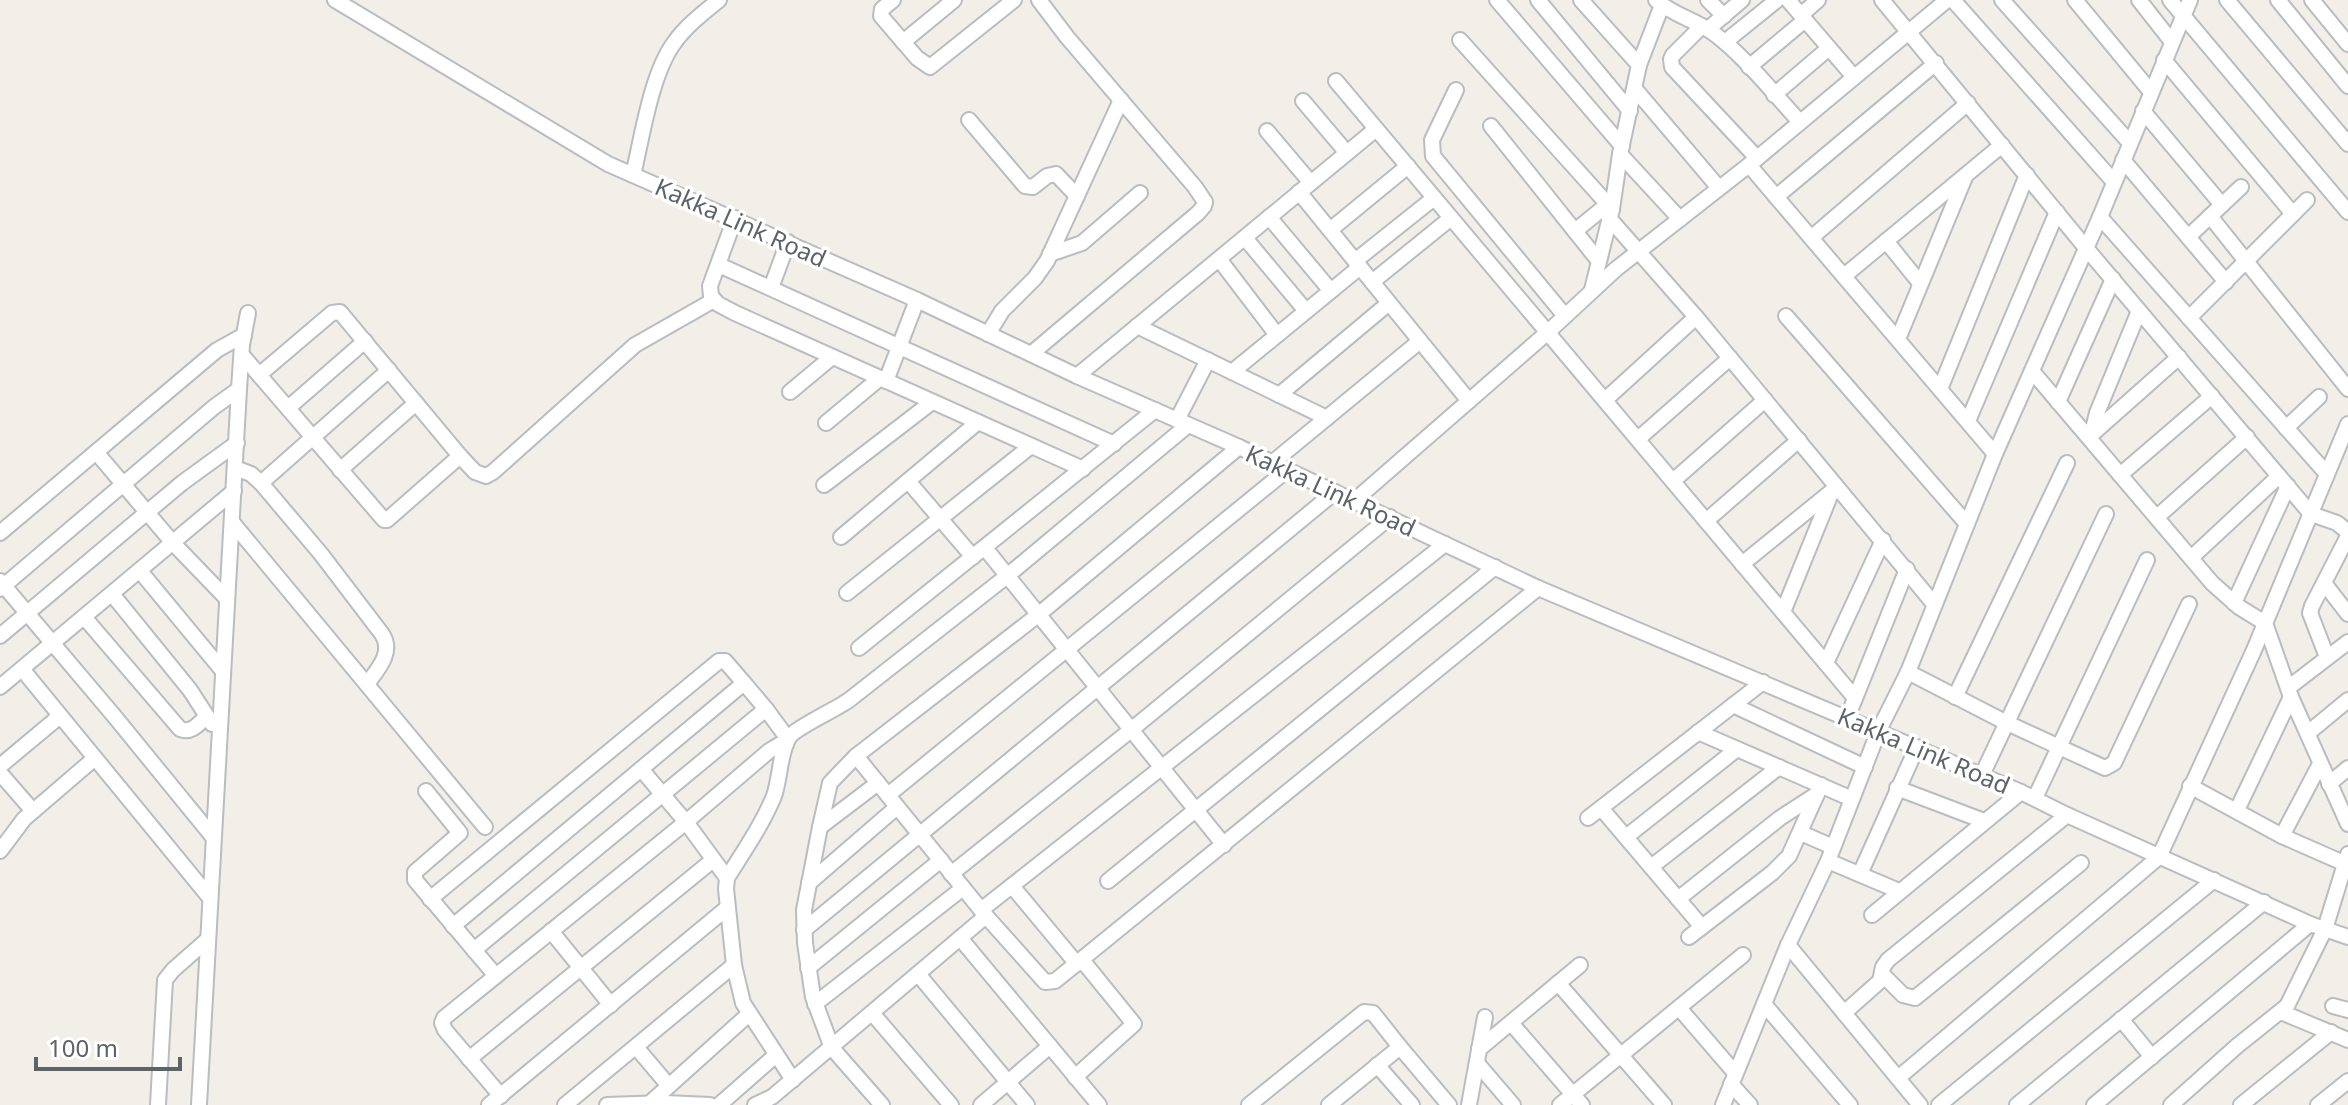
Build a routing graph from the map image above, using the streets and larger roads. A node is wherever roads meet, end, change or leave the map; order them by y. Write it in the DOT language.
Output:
graph roads {
  1 [pos="335,0"];
  2 [pos="719,0"];
  3 [pos="893,0"];
  4 [pos="954,0"];
  5 [pos="1014,0"];
  6 [pos="1039,0"];
  7 [pos="1497,0"];
  8 [pos="1538,0"];
  9 [pos="1581,0"];
  10 [pos="1708,0"];
  11 [pos="1742,0"];
  12 [pos="1777,0"];
  13 [pos="1788,0"];
  14 [pos="1818,0"];
  15 [pos="1882,0"];
  16 [pos="1950,0"];
  17 [pos="2002,0"];
  18 [pos="2075,0"];
  19 [pos="2139,0"];
  20 [pos="2170,0"];
  21 [pos="2190,0"];
  22 [pos="2227,0"];
  23 [pos="2278,0"];
  24 [pos="2312,0"];
  25 [pos="1659,3"];
  26 [pos="997,5"];
  27 [pos="1724,16"];
  28 [pos="2183,16"];
  29 [pos="1803,17"];
  30 [pos="2343,26"];
  31 [pos="1705,27"];
  32 [pos="1909,31"];
  33 [pos="1460,40"];
  34 [pos="903,42"];
  35 [pos="1725,42"];
  36 [pos="2172,42"];
  37 [pos="2348,44"];
  38 [pos="1829,48"];
  39 [pos="2164,60"];
  40 [pos="1936,63"];
  41 [pos="1639,65"];
  42 [pos="1749,67"];
  43 [pos="1854,77"];
  44 [pos="1336,81"];
  45 [pos="2348,86"];
  46 [pos="1635,89"];
  47 [pos="1456,90"];
  48 [pos="2151,92"];
  49 [pos="1774,95"];
  50 [pos="1121,100"];
  51 [pos="1303,101"];
  52 [pos="1968,103"];
  53 [pos="1630,111"];
  54 [pos="2143,111"];
  55 [pos="969,120"];
  56 [pos="1800,122"];
  57 [pos="1491,126"];
  58 [pos="1376,129"];
  59 [pos="1267,131"];
  60 [pos="2130,143"];
  61 [pos="2348,144"];
  62 [pos="2002,145"];
  63 [pos="1621,150"];
  64 [pos="1347,153"];
  65 [pos="2123,160"];
  66 [pos="1753,162"];
  67 [pos="1408,166"];
  68 [pos="1967,174"];
  69 [pos="633,175"];
  70 [pos="2027,175"];
  71 [pos="2114,182"];
  72 [pos="2241,187"];
  73 [pos="1305,188"];
  74 [pos="1719,188"];
  75 [pos="1140,193"];
  76 [pos="1077,196"];
  77 [pos="1776,197"];
  78 [pos="1434,198"];
  79 [pos="2307,200"];
  80 [pos="2222,205"];
  81 [pos="1610,210"];
  82 [pos="2057,212"];
  83 [pos="2348,212"];
  84 [pos="2293,214"];
  85 [pos="2210,216"];
  86 [pos="1269,217"];
  87 [pos="2100,217"];
  88 [pos="735,218"];
  89 [pos="1451,218"];
  90 [pos="1680,219"];
  91 [pos="1330,230"];
  92 [pos="1575,231"];
  93 [pos="2188,237"];
  94 [pos="1245,238"];
  95 [pos="1811,238"];
  96 [pos="1886,241"];
  97 [pos="788,242"];
  98 [pos="2086,248"];
  99 [pos="1640,251"];
  100 [pos="1050,254"];
  101 [pos="1219,259"];
  102 [pos="1598,260"];
  103 [pos="2247,260"];
  104 [pos="1358,264"];
  105 [pos="719,265"];
  106 [pos="1844,276"];
  107 [pos="2113,279"];
  108 [pos="1372,282"];
  109 [pos="2226,282"];
  110 [pos="1920,283"];
  111 [pos="771,288"];
  112 [pos="1331,291"];
  113 [pos="1592,291"];
  114 [pos="714,300"];
  115 [pos="917,300"];
  116 [pos="1389,303"];
  117 [pos="1306,311"];
  118 [pos="2139,311"];
  119 [pos="248,313"];
  120 [pos="1565,316"];
  121 [pos="1786,316"];
  122 [pos="1696,317"];
  123 [pos="2189,318"];
  124 [pos="1137,326"];
  125 [pos="1548,332"];
  126 [pos="988,334"];
  127 [pos="244,335"];
  128 [pos="1277,335"];
  129 [pos="1898,339"];
  130 [pos="365,341"];
  131 [pos="1420,341"];
  132 [pos="899,346"];
  133 [pos="1031,354"];
  134 [pos="242,355"];
  135 [pos="832,357"];
  136 [pos="2179,357"];
  137 [pos="1730,358"];
  138 [pos="1208,360"];
  139 [pos="389,370"];
  140 [pos="2032,371"];
  141 [pos="1232,372"];
  142 [pos="259,375"];
  143 [pos="1077,376"];
  144 [pos="883,379"];
  145 [pos="239,389"];
  146 [pos="1940,389"];
  147 [pos="2348,389"];
  148 [pos="790,392"];
  149 [pos="1279,395"];
  150 [pos="2212,396"];
  151 [pos="2319,397"];
  152 [pos="1605,400"];
  153 [pos="1765,400"];
  154 [pos="1469,401"];
  155 [pos="932,402"];
  156 [pos="2058,402"];
  157 [pos="416,403"];
  158 [pos="288,408"];
  159 [pos="1155,410"];
  160 [pos="1327,418"];
  161 [pos="1968,421"];
  162 [pos="978,422"];
  163 [pos="1183,422"];
  164 [pos="826,423"];
  165 [pos="2348,424"];
  166 [pos="2286,428"];
  167 [pos="2090,435"];
  168 [pos="2247,437"];
  169 [pos="312,438"];
  170 [pos="1638,439"];
  171 [pos="1799,440"];
  172 [pos="237,443"];
  173 [pos="1114,444"];
  174 [pos="1031,446"];
  175 [pos="1239,447"];
  176 [pos="96,452"];
  177 [pos="1995,454"];
  178 [pos="460,456"];
  179 [pos="1272,463"];
  180 [pos="2067,463"];
  181 [pos="235,468"];
  182 [pos="1083,469"];
  183 [pos="340,470"];
  184 [pos="1287,470"];
  185 [pos="2327,474"];
  186 [pos="2120,475"];
  187 [pos="908,481"];
  188 [pos="1673,481"];
  189 [pos="2284,481"];
  190 [pos="123,483"];
  191 [pos="261,483"];
  192 [pos="824,485"];
  193 [pos="1835,488"];
  194 [pos="234,491"];
  195 [pos="1335,492"];
  196 [pos="1354,501"];
  197 [pos="147,513"];
  198 [pos="2106,514"];
  199 [pos="2311,514"];
  200 [pos="1390,517"];
  201 [pos="2157,517"];
  202 [pos="940,519"];
  203 [pos="1706,521"];
  204 [pos="232,522"];
  205 [pos="1967,524"];
  206 [pos="0,533"];
  207 [pos="2348,534"];
  208 [pos="841,537"];
  209 [pos="1883,540"];
  210 [pos="173,543"];
  211 [pos="1445,544"];
  212 [pos="979,552"];
  213 [pos="2191,558"];
  214 [pos="2147,560"];
  215 [pos="1742,564"];
  216 [pos="1495,567"];
  217 [pos="1907,569"];
  218 [pos="140,571"];
  219 [pos="1007,576"];
  220 [pos="2324,583"];
  221 [pos="1,585"];
  222 [pos="1538,588"];
  223 [pos="847,593"];
  224 [pos="112,594"];
  225 [pos="227,599"];
  226 [pos="2234,603"];
  227 [pos="1934,604"];
  228 [pos="2189,604"];
  229 [pos="1783,612"];
  230 [pos="28,613"];
  231 [pos="2348,614"];
  232 [pos="1038,615"];
  233 [pos="84,617"];
  234 [pos="2265,623"];
  235 [pos="0,636"];
  236 [pos="2348,642"];
  237 [pos="53,643"];
  238 [pos="859,648"];
  239 [pos="1067,650"];
  240 [pos="2327,657"];
  241 [pos="1826,663"];
  242 [pos="22,669"];
  243 [pos="222,670"];
  244 [pos="1908,672"];
  245 [pos="1763,682"];
  246 [pos="744,683"];
  247 [pos="367,684"];
  248 [pos="0,687"];
  249 [pos="1097,688"];
  250 [pos="2290,693"];
  251 [pos="1955,697"];
  252 [pos="1855,698"];
  253 [pos="2348,700"];
  254 [pos="1733,705"];
  255 [pos="766,709"];
  256 [pos="60,716"];
  257 [pos="207,716"];
  258 [pos="1847,717"];
  259 [pos="2005,722"];
  260 [pos="1131,730"];
  261 [pos="1879,730"];
  262 [pos="1698,732"];
  263 [pos="2308,733"];
  264 [pos="219,734"];
  265 [pos="787,742"];
  266 [pos="1917,747"];
  267 [pos="2059,747"];
  268 [pos="1737,749"];
  269 [pos="856,756"];
  270 [pos="95,758"];
  271 [pos="2320,764"];
  272 [pos="0,766"];
  273 [pos="1779,767"];
  274 [pos="1865,767"];
  275 [pos="2348,768"];
  276 [pos="641,769"];
  277 [pos="1163,769"];
  278 [pos="0,773"];
  279 [pos="1982,775"];
  280 [pos="2329,784"];
  281 [pos="2190,786"];
  282 [pos="1897,788"];
  283 [pos="1819,790"];
  284 [pos="426,791"];
  285 [pos="663,794"];
  286 [pos="888,795"];
  287 [pos="2028,795"];
  288 [pos="1852,799"];
  289 [pos="1601,808"];
  290 [pos="2237,810"];
  291 [pos="33,811"];
  292 [pos="1196,811"];
  293 [pos="2067,815"];
  294 [pos="1588,818"];
  295 [pos="1984,821"];
  296 [pos="686,822"];
  297 [pos="0,824"];
  298 [pos="2348,824"];
  299 [pos="485,827"];
  300 [pos="820,827"];
  301 [pos="919,833"];
  302 [pos="1801,833"];
  303 [pos="12,834"];
  304 [pos="2282,836"];
  305 [pos="213,837"];
  306 [pos="1626,837"];
  307 [pos="1224,845"];
  308 [pos="0,851"];
  309 [pos="1830,854"];
  310 [pos="2159,857"];
  311 [pos="713,860"];
  312 [pos="941,860"];
  313 [pos="2347,861"];
  314 [pos="2081,863"];
  315 [pos="1651,867"];
  316 [pos="951,874"];
  317 [pos="1860,874"];
  318 [pos="727,878"];
  319 [pos="2214,880"];
  320 [pos="1108,881"];
  321 [pos="809,884"];
  322 [pos="1012,886"];
  323 [pos="963,888"];
  324 [pos="1899,891"];
  325 [pos="210,898"];
  326 [pos="430,899"];
  327 [pos="1678,899"];
  328 [pos="2264,902"];
  329 [pos="727,908"];
  330 [pos="984,913"];
  331 [pos="1872,915"];
  332 [pos="453,926"];
  333 [pos="1702,927"];
  334 [pos="2318,927"];
  335 [pos="804,930"];
  336 [pos="551,931"];
  337 [pos="2348,935"];
  338 [pos="1689,937"];
  339 [pos="960,938"];
  340 [pos="207,940"];
  341 [pos="1788,945"];
  342 [pos="474,950"];
  343 [pos="1743,955"];
  344 [pos="1079,962"];
  345 [pos="734,965"];
  346 [pos="1580,965"];
  347 [pos="581,968"];
  348 [pos="808,968"];
  349 [pos="918,974"];
  350 [pos="1882,974"];
  351 [pos="496,976"];
  352 [pos="1558,983"];
  353 [pos="815,1004"];
  354 [pos="1764,1004"];
  355 [pos="611,1005"];
  356 [pos="1680,1009"];
  357 [pos="2281,1012"];
  358 [pos="872,1013"];
  359 [pos="1844,1013"];
  360 [pos="749,1014"];
  361 [pos="1485,1017"];
  362 [pos="2121,1019"];
  363 [pos="1511,1023"];
  364 [pos="2331,1032"];
  365 [pos="2348,1040"];
  366 [pos="1050,1046"];
  367 [pos="636,1047"];
  368 [pos="1400,1047"];
  369 [pos="832,1048"];
  370 [pos="776,1055"];
  371 [pos="1622,1055"];
  372 [pos="1478,1056"];
  373 [pos="2152,1057"];
  374 [pos="469,1059"];
  375 [pos="1377,1065"];
  376 [pos="1075,1077"];
  377 [pos="1898,1078"];
  378 [pos="1733,1079"];
  379 [pos="793,1080"];
  380 [pos="2348,1081"];
  381 [pos="1008,1082"];
  382 [pos="669,1086"];
  383 [pos="1577,1100"];
  384 [pos="495,1101"];
  385 [pos="775,1101"];
  386 [pos="1334,1103"];
  387 [pos="645,1104"];
  388 [pos="158,1105"];
  389 [pos="199,1105"];
  390 [pos="565,1105"];
  391 [pos="611,1105"];
  392 [pos="710,1105"];
  393 [pos="719,1105"];
  394 [pos="755,1105"];
  395 [pos="882,1105"];
  396 [pos="951,1105"];
  397 [pos="981,1105"];
  398 [pos="1027,1105"];
  399 [pos="1099,1105"];
  400 [pos="1249,1105"];
  401 [pos="1412,1105"];
  402 [pos="1449,1105"];
  403 [pos="1469,1105"];
  404 [pos="1513,1105"];
  405 [pos="1560,1105"];
  406 [pos="1664,1105"];
  407 [pos="1723,1105"];
  408 [pos="1750,1105"];
  409 [pos="1850,1105"];
  410 [pos="1920,1105"];
  411 [pos="1939,1105"];
  412 [pos="2017,1105"];
  413 [pos="2094,1105"];
  414 [pos="2171,1105"];
  415 [pos="2241,1105"];
  416 [pos="2318,1105"];
  1 -- 69 [label="street, Kakka Link Road"];
  2 -- 69 [label="street"];
  3 -- 34 [label="street"];
  4 -- 34 [label="street"];
  5 -- 26 [label="street"];
  6 -- 50 [label="street"];
  7 -- 63 [label="street"];
  8 -- 53 [label="street"];
  9 -- 41 [label="street"];
  10 -- 27 [label="street"];
  11 -- 27 [label="street"];
  12 -- 35 [label="street"];
  13 -- 29 [label="street"];
  14 -- 29 [label="street"];
  15 -- 32 [label="street"];
  16 -- 32 [label="street"];
  16 -- 71 [label="street"];
  17 -- 60 [label="street"];
  18 -- 48 [label="street"];
  19 -- 36 [label="street"];
  20 -- 28 [label="street"];
  21 -- 28 [label="street"];
  22 -- 61 [label="street"];
  23 -- 45 [label="street"];
  24 -- 30 [label="street"];
  25 -- 31 [label="street"];
  25 -- 41 [label="street"];
  26 -- 34 [label="street"];
  27 -- 31 [label="street"];
  28 -- 36 [label="street"];
  28 -- 83 [label="street"];
  29 -- 38 [label="street"];
  29 -- 42 [label="street"];
  30 -- 37 [label="street"];
  31 -- 35 [label="street"];
  31 -- 66 [label="street"];
  32 -- 40 [label="street"];
  32 -- 43 [label="street"];
  33 -- 81 [label="street"];
  35 -- 42 [label="street"];
  36 -- 39 [label="street"];
  38 -- 43 [label="street"];
  38 -- 49 [label="street"];
  39 -- 48 [label="street"];
  39 -- 84 [label="street"];
  40 -- 52 [label="street"];
  40 -- 77 [label="street"];
  41 -- 46 [label="street"];
  42 -- 49 [label="street"];
  43 -- 56 [label="street"];
  44 -- 58 [label="street"];
  46 -- 53 [label="street"];
  46 -- 74 [label="street"];
  47 -- 120 [label="street"];
  48 -- 54 [label="street"];
  49 -- 56 [label="street"];
  50 -- 76 [label="street"];
  50 -- 133 [label="street"];
  51 -- 64 [label="street"];
  52 -- 62 [label="street"];
  52 -- 95 [label="street"];
  53 -- 63 [label="street"];
  54 -- 60 [label="street"];
  54 -- 80 [label="street"];
  55 -- 76 [label="street"];
  56 -- 66 [label="street"];
  57 -- 92 [label="street"];
  58 -- 64 [label="street"];
  58 -- 67 [label="street"];
  59 -- 73 [label="street"];
  60 -- 65 [label="street"];
  62 -- 68 [label="street"];
  62 -- 70 [label="street"];
  63 -- 81 [label="street"];
  63 -- 90 [label="street"];
  64 -- 73 [label="street"];
  65 -- 71 [label="street"];
  65 -- 93 [label="street"];
  66 -- 74 [label="street"];
  66 -- 77 [label="street"];
  67 -- 78 [label="street"];
  67 -- 91 [label="street"];
  68 -- 96 [label="street"];
  68 -- 110 [label="street"];
  69 -- 88 [label="street, Kakka Link Road"];
  70 -- 82 [label="street"];
  70 -- 146 [label="street"];
  71 -- 87 [label="street"];
  72 -- 80 [label="street"];
  73 -- 86 [label="street"];
  73 -- 91 [label="street"];
  74 -- 90 [label="street"];
  75 -- 100 [label="street"];
  76 -- 100 [label="street"];
  77 -- 95 [label="street"];
  78 -- 89 [label="street"];
  78 -- 104 [label="street"];
  79 -- 84 [label="street"];
  80 -- 85 [label="street"];
  81 -- 92 [label="street"];
  81 -- 99 [label="street"];
  81 -- 102 [label="street"];
  82 -- 98 [label="street"];
  82 -- 161 [label="street"];
  84 -- 103 [label="street"];
  85 -- 93 [label="street"];
  85 -- 103 [label="street"];
  86 -- 94 [label="street"];
  86 -- 112 [label="street"];
  87 -- 98 [label="street"];
  87 -- 123 [label="street"];
  88 -- 97 [label="street, Kakka Link Road"];
  88 -- 105 [label="street"];
  89 -- 108 [label="street"];
  89 -- 125 [label="street"];
  90 -- 99 [label="street"];
  91 -- 104 [label="street"];
  92 -- 102 [label="street"];
  93 -- 109 [label="street"];
  94 -- 101 [label="street"];
  94 -- 117 [label="street"];
  95 -- 106 [label="street"];
  96 -- 106 [label="street"];
  96 -- 110 [label="street"];
  97 -- 111 [label="street"];
  97 -- 115 [label="street, Kakka Link Road"];
  98 -- 107 [label="street"];
  98 -- 140 [label="street"];
  99 -- 113 [label="street"];
  99 -- 122 [label="street"];
  100 -- 126 [label="street"];
  101 -- 124 [label="street"];
  101 -- 128 [label="street"];
  102 -- 113 [label="street"];
  103 -- 109 [label="street"];
  103 -- 147 [label="street"];
  104 -- 108 [label="street"];
  104 -- 112 [label="street"];
  105 -- 111 [label="street"];
  105 -- 114 [label="street"];
  106 -- 129 [label="street"];
  107 -- 118 [label="street"];
  107 -- 156 [label="street"];
  108 -- 116 [label="street"];
  109 -- 123 [label="street"];
  110 -- 129 [label="street"];
  111 -- 132 [label="street"];
  112 -- 117 [label="street"];
  113 -- 120 [label="street"];
  114 -- 135 [label="street"];
  114 -- 178 [label="street"];
  115 -- 126 [label="street, Kakka Link Road"];
  115 -- 132 [label="street"];
  116 -- 131 [label="street"];
  116 -- 149 [label="street"];
  117 -- 128 [label="street"];
  118 -- 136 [label="street"];
  118 -- 167 [label="street"];
  119 -- 127 [label="street"];
  120 -- 125 [label="street"];
  121 -- 205 [label="street"];
  122 -- 137 [label="street"];
  122 -- 152 [label="street"];
  123 -- 166 [label="street"];
  124 -- 138 [label="street"];
  124 -- 143 [label="street"];
  125 -- 152 [label="street"];
  125 -- 154 [label="street"];
  126 -- 133 [label="street, Kakka Link Road"];
  127 -- 134 [label="street"];
  127 -- 176 [label="street"];
  128 -- 141 [label="street"];
  129 -- 146 [label="street"];
  130 -- 139 [label="street"];
  130 -- 142 [label="street"];
  130 -- 158 [label="street"];
  131 -- 154 [label="street"];
  131 -- 160 [label="street"];
  132 -- 144 [label="street"];
  132 -- 173 [label="street"];
  133 -- 143 [label="street, Kakka Link Road"];
  134 -- 142 [label="street"];
  134 -- 145 [label="street"];
  135 -- 144 [label="street"];
  135 -- 148 [label="street"];
  136 -- 150 [label="street"];
  136 -- 167 [label="street"];
  137 -- 153 [label="street"];
  137 -- 170 [label="street"];
  138 -- 141 [label="street"];
  138 -- 163 [label="street"];
  139 -- 157 [label="street"];
  139 -- 169 [label="street"];
  140 -- 156 [label="street"];
  140 -- 177 [label="street"];
  141 -- 149 [label="street"];
  142 -- 158 [label="street"];
  143 -- 159 [label="street, Kakka Link Road"];
  144 -- 155 [label="street"];
  144 -- 164 [label="street"];
  145 -- 172 [label="street"];
  145 -- 190 [label="street"];
  146 -- 161 [label="street"];
  149 -- 160 [label="street"];
  150 -- 168 [label="street"];
  150 -- 186 [label="street"];
  151 -- 166 [label="street"];
  152 -- 170 [label="street"];
  153 -- 171 [label="street"];
  153 -- 188 [label="street"];
  154 -- 196 [label="street"];
  155 -- 162 [label="street"];
  155 -- 192 [label="street"];
  156 -- 167 [label="street"];
  157 -- 178 [label="street"];
  157 -- 183 [label="street"];
  158 -- 169 [label="street"];
  159 -- 163 [label="street, Kakka Link Road"];
  159 -- 173 [label="street"];
  160 -- 179 [label="street"];
  161 -- 177 [label="street"];
  162 -- 174 [label="street"];
  162 -- 187 [label="street"];
  163 -- 175 [label="street, Kakka Link Road"];
  163 -- 219 [label="street"];
  165 -- 185 [label="street"];
  166 -- 185 [label="street"];
  167 -- 186 [label="street"];
  168 -- 189 [label="street"];
  168 -- 201 [label="street"];
  169 -- 183 [label="street"];
  169 -- 191 [label="street"];
  170 -- 188 [label="street"];
  171 -- 193 [label="street"];
  171 -- 203 [label="street"];
  172 -- 181 [label="street"];
  172 -- 197 [label="street"];
  173 -- 182 [label="street"];
  174 -- 182 [label="street"];
  174 -- 202 [label="street"];
  175 -- 179 [label="street, Kakka Link Road"];
  175 -- 232 [label="street"];
  176 -- 190 [label="street"];
  176 -- 206 [label="street"];
  177 -- 205 [label="street"];
  178 -- 183 [label="street"];
  179 -- 184 [label="street, Kakka Link Road"];
  180 -- 251 [label="street"];
  181 -- 191 [label="street"];
  181 -- 194 [label="street"];
  182 -- 212 [label="street"];
  184 -- 195 [label="street, Kakka Link Road"];
  184 -- 239 [label="street"];
  185 -- 199 [label="street"];
  186 -- 201 [label="street"];
  187 -- 202 [label="street"];
  187 -- 208 [label="street"];
  188 -- 203 [label="street"];
  189 -- 199 [label="street"];
  189 -- 213 [label="street"];
  189 -- 226 [label="street"];
  190 -- 197 [label="street"];
  190 -- 221 [label="street"];
  191 -- 247 [label="street"];
  193 -- 209 [label="street"];
  193 -- 215 [label="street"];
  193 -- 229 [label="street"];
  194 -- 204 [label="street"];
  194 -- 210 [label="street"];
  195 -- 196 [label="street, Kakka Link Road"];
  195 -- 249 [label="street"];
  196 -- 200 [label="street, Kakka Link Road"];
  197 -- 210 [label="street"];
  197 -- 230 [label="street"];
  198 -- 259 [label="street"];
  199 -- 207 [label="street"];
  199 -- 234 [label="street"];
  200 -- 211 [label="street, Kakka Link Road"];
  200 -- 260 [label="street"];
  201 -- 213 [label="street"];
  202 -- 212 [label="street"];
  202 -- 223 [label="street"];
  203 -- 215 [label="street"];
  204 -- 225 [label="street"];
  204 -- 247 [label="street"];
  205 -- 227 [label="street"];
  207 -- 220 [label="street"];
  209 -- 217 [label="street"];
  209 -- 241 [label="street"];
  210 -- 218 [label="street"];
  210 -- 225 [label="street"];
  211 -- 216 [label="street, Kakka Link Road"];
  211 -- 277 [label="street"];
  212 -- 219 [label="street"];
  212 -- 238 [label="street"];
  213 -- 226 [label="street"];
  214 -- 267 [label="street"];
  215 -- 229 [label="street"];
  216 -- 222 [label="street, Kakka Link Road"];
  216 -- 292 [label="street"];
  217 -- 227 [label="street"];
  217 -- 252 [label="street"];
  218 -- 224 [label="street"];
  218 -- 243 [label="street"];
  219 -- 232 [label="street"];
  219 -- 265 [label="street"];
  220 -- 231 [label="street"];
  220 -- 240 [label="street"];
  221 -- 230 [label="street"];
  222 -- 245 [label="street, Kakka Link Road"];
  222 -- 307 [label="street"];
  224 -- 233 [label="street"];
  224 -- 257 [label="street"];
  225 -- 243 [label="street"];
  226 -- 234 [label="street"];
  227 -- 244 [label="street"];
  228 -- 267 [label="street"];
  229 -- 241 [label="street"];
  230 -- 235 [label="street"];
  230 -- 237 [label="street"];
  232 -- 239 [label="street"];
  232 -- 269 [label="street"];
  233 -- 237 [label="street"];
  233 -- 257 [label="street"];
  234 -- 250 [label="street"];
  234 -- 281 [label="street"];
  236 -- 240 [label="street"];
  237 -- 242 [label="street"];
  237 -- 305 [label="street"];
  239 -- 249 [label="street"];
  239 -- 286 [label="street"];
  240 -- 250 [label="street"];
  241 -- 252 [label="street"];
  242 -- 248 [label="street"];
  242 -- 256 [label="street"];
  243 -- 264 [label="street"];
  244 -- 251 [label="street"];
  244 -- 261 [label="street"];
  245 -- 254 [label="street"];
  245 -- 258 [label="street, Kakka Link Road"];
  246 -- 255 [label="street"];
  246 -- 276 [label="street"];
  246 -- 326 [label="street"];
  247 -- 299 [label="street"];
  249 -- 260 [label="street"];
  249 -- 301 [label="street"];
  250 -- 263 [label="street"];
  250 -- 290 [label="street"];
  251 -- 259 [label="street"];
  252 -- 258 [label="street"];
  253 -- 263 [label="street"];
  254 -- 262 [label="street"];
  254 -- 274 [label="street"];
  255 -- 265 [label="street"];
  255 -- 285 [label="street"];
  256 -- 270 [label="street"];
  256 -- 272 [label="street"];
  257 -- 264 [label="street"];
  258 -- 261 [label="street, Kakka Link Road"];
  259 -- 267 [label="street"];
  259 -- 279 [label="street"];
  260 -- 277 [label="street"];
  260 -- 316 [label="street"];
  261 -- 266 [label="street, Kakka Link Road"];
  261 -- 274 [label="street"];
  262 -- 268 [label="street"];
  262 -- 289 [label="street"];
  263 -- 271 [label="street"];
  264 -- 305 [label="street"];
  265 -- 296 [label="street"];
  265 -- 318 [label="street"];
  266 -- 279 [label="street, Kakka Link Road"];
  266 -- 282 [label="street"];
  267 -- 287 [label="street"];
  268 -- 273 [label="street"];
  268 -- 306 [label="street"];
  269 -- 286 [label="street"];
  269 -- 300 [label="street"];
  270 -- 291 [label="street"];
  270 -- 325 [label="street"];
  271 -- 280 [label="street"];
  271 -- 304 [label="street"];
  273 -- 283 [label="street"];
  273 -- 315 [label="street"];
  274 -- 288 [label="street"];
  275 -- 280 [label="street"];
  276 -- 285 [label="street"];
  276 -- 332 [label="street"];
  277 -- 292 [label="street"];
  277 -- 322 [label="street"];
  278 -- 291 [label="street"];
  279 -- 287 [label="street, Kakka Link Road"];
  280 -- 298 [label="street"];
  281 -- 290 [label="street"];
  281 -- 310 [label="street"];
  282 -- 295 [label="street"];
  282 -- 317 [label="street"];
  283 -- 288 [label="street"];
  283 -- 302 [label="street"];
  283 -- 327 [label="street"];
  284 -- 326 [label="street"];
  285 -- 296 [label="street"];
  285 -- 342 [label="street"];
  286 -- 300 [label="street"];
  286 -- 301 [label="street"];
  286 -- 321 [label="street"];
  287 -- 293 [label="street, Kakka Link Road"];
  287 -- 295 [label="street"];
  288 -- 309 [label="street"];
  289 -- 294 [label="street"];
  289 -- 306 [label="street"];
  290 -- 304 [label="street"];
  291 -- 303 [label="street"];
  292 -- 307 [label="street"];
  292 -- 320 [label="street"];
  293 -- 310 [label="street, Kakka Link Road"];
  293 -- 350 [label="street"];
  295 -- 324 [label="street"];
  296 -- 311 [label="street"];
  296 -- 336 [label="street"];
  297 -- 303 [label="street"];
  300 -- 321 [label="street"];
  301 -- 312 [label="street"];
  301 -- 335 [label="street"];
  302 -- 309 [label="street"];
  302 -- 333 [label="street"];
  303 -- 308 [label="street"];
  304 -- 313 [label="street"];
  305 -- 325 [label="street"];
  306 -- 315 [label="street"];
  307 -- 344 [label="street"];
  309 -- 317 [label="street"];
  309 -- 341 [label="street"];
  310 -- 319 [label="street, Kakka Link Road"];
  310 -- 377 [label="street"];
  311 -- 318 [label="street"];
  311 -- 347 [label="street"];
  312 -- 316 [label="street"];
  312 -- 348 [label="street"];
  313 -- 334 [label="street"];
  314 -- 350 [label="street"];
  315 -- 327 [label="street"];
  316 -- 323 [label="street"];
  317 -- 324 [label="street"];
  318 -- 329 [label="street"];
  319 -- 328 [label="street, Kakka Link Road"];
  319 -- 411 [label="street"];
  321 -- 335 [label="street"];
  322 -- 330 [label="street"];
  322 -- 344 [label="street"];
  323 -- 330 [label="street"];
  323 -- 353 [label="street"];
  324 -- 331 [label="street"];
  325 -- 340 [label="street"];
  326 -- 332 [label="street"];
  327 -- 333 [label="street"];
  328 -- 334 [label="street, Kakka Link Road"];
  328 -- 362 [label="street"];
  329 -- 345 [label="street"];
  329 -- 355 [label="street"];
  330 -- 339 [label="street"];
  330 -- 344 [label="street"];
  332 -- 342 [label="street"];
  333 -- 338 [label="street"];
  334 -- 337 [label="street, Kakka Link Road"];
  334 -- 357 [label="street"];
  334 -- 373 [label="street"];
  335 -- 348 [label="street"];
  336 -- 347 [label="street"];
  336 -- 351 [label="street"];
  339 -- 349 [label="street"];
  339 -- 366 [label="street"];
  340 -- 388 [label="street"];
  340 -- 389 [label="street"];
  341 -- 354 [label="street"];
  341 -- 359 [label="street"];
  342 -- 351 [label="street"];
  343 -- 356 [label="street"];
  344 -- 376 [label="street"];
  345 -- 360 [label="street"];
  345 -- 367 [label="street"];
  346 -- 352 [label="street"];
  347 -- 355 [label="street"];
  347 -- 374 [label="street"];
  348 -- 353 [label="street"];
  349 -- 358 [label="street"];
  349 -- 381 [label="street"];
  350 -- 359 [label="street"];
  351 -- 374 [label="street"];
  352 -- 363 [label="street"];
  352 -- 371 [label="street"];
  353 -- 369 [label="street"];
  354 -- 378 [label="street"];
  354 -- 409 [label="street"];
  355 -- 384 [label="street"];
  356 -- 371 [label="street"];
  356 -- 378 [label="street"];
  357 -- 364 [label="street"];
  357 -- 414 [label="street"];
  358 -- 369 [label="street"];
  358 -- 396 [label="street"];
  359 -- 377 [label="street"];
  360 -- 370 [label="street"];
  360 -- 382 [label="street"];
  361 -- 372 [label="street"];
  362 -- 373 [label="street"];
  362 -- 412 [label="street"];
  363 -- 372 [label="street"];
  363 -- 383 [label="street"];
  364 -- 365 [label="street"];
  364 -- 415 [label="street"];
  366 -- 376 [label="street"];
  366 -- 381 [label="street"];
  367 -- 382 [label="street"];
  367 -- 390 [label="street"];
  368 -- 375 [label="street"];
  368 -- 400 [label="street"];
  368 -- 402 [label="street"];
  369 -- 379 [label="street"];
  369 -- 395 [label="street"];
  370 -- 379 [label="street"];
  370 -- 393 [label="street"];
  371 -- 383 [label="street"];
  371 -- 406 [label="street"];
  372 -- 403 [label="street"];
  372 -- 404 [label="street"];
  373 -- 413 [label="street"];
  374 -- 384 [label="street"];
  375 -- 386 [label="street"];
  375 -- 401 [label="street"];
  376 -- 399 [label="street"];
  377 -- 410 [label="street"];
  378 -- 407 [label="street"];
  378 -- 408 [label="street"];
  379 -- 385 [label="street"];
  380 -- 416 [label="street"];
  381 -- 397 [label="street"];
  381 -- 398 [label="street"];
  382 -- 387 [label="street"];
  383 -- 405 [label="street"];
  385 -- 394 [label="street"];
  387 -- 391 [label="street"];
  387 -- 392 [label="street"];
}
